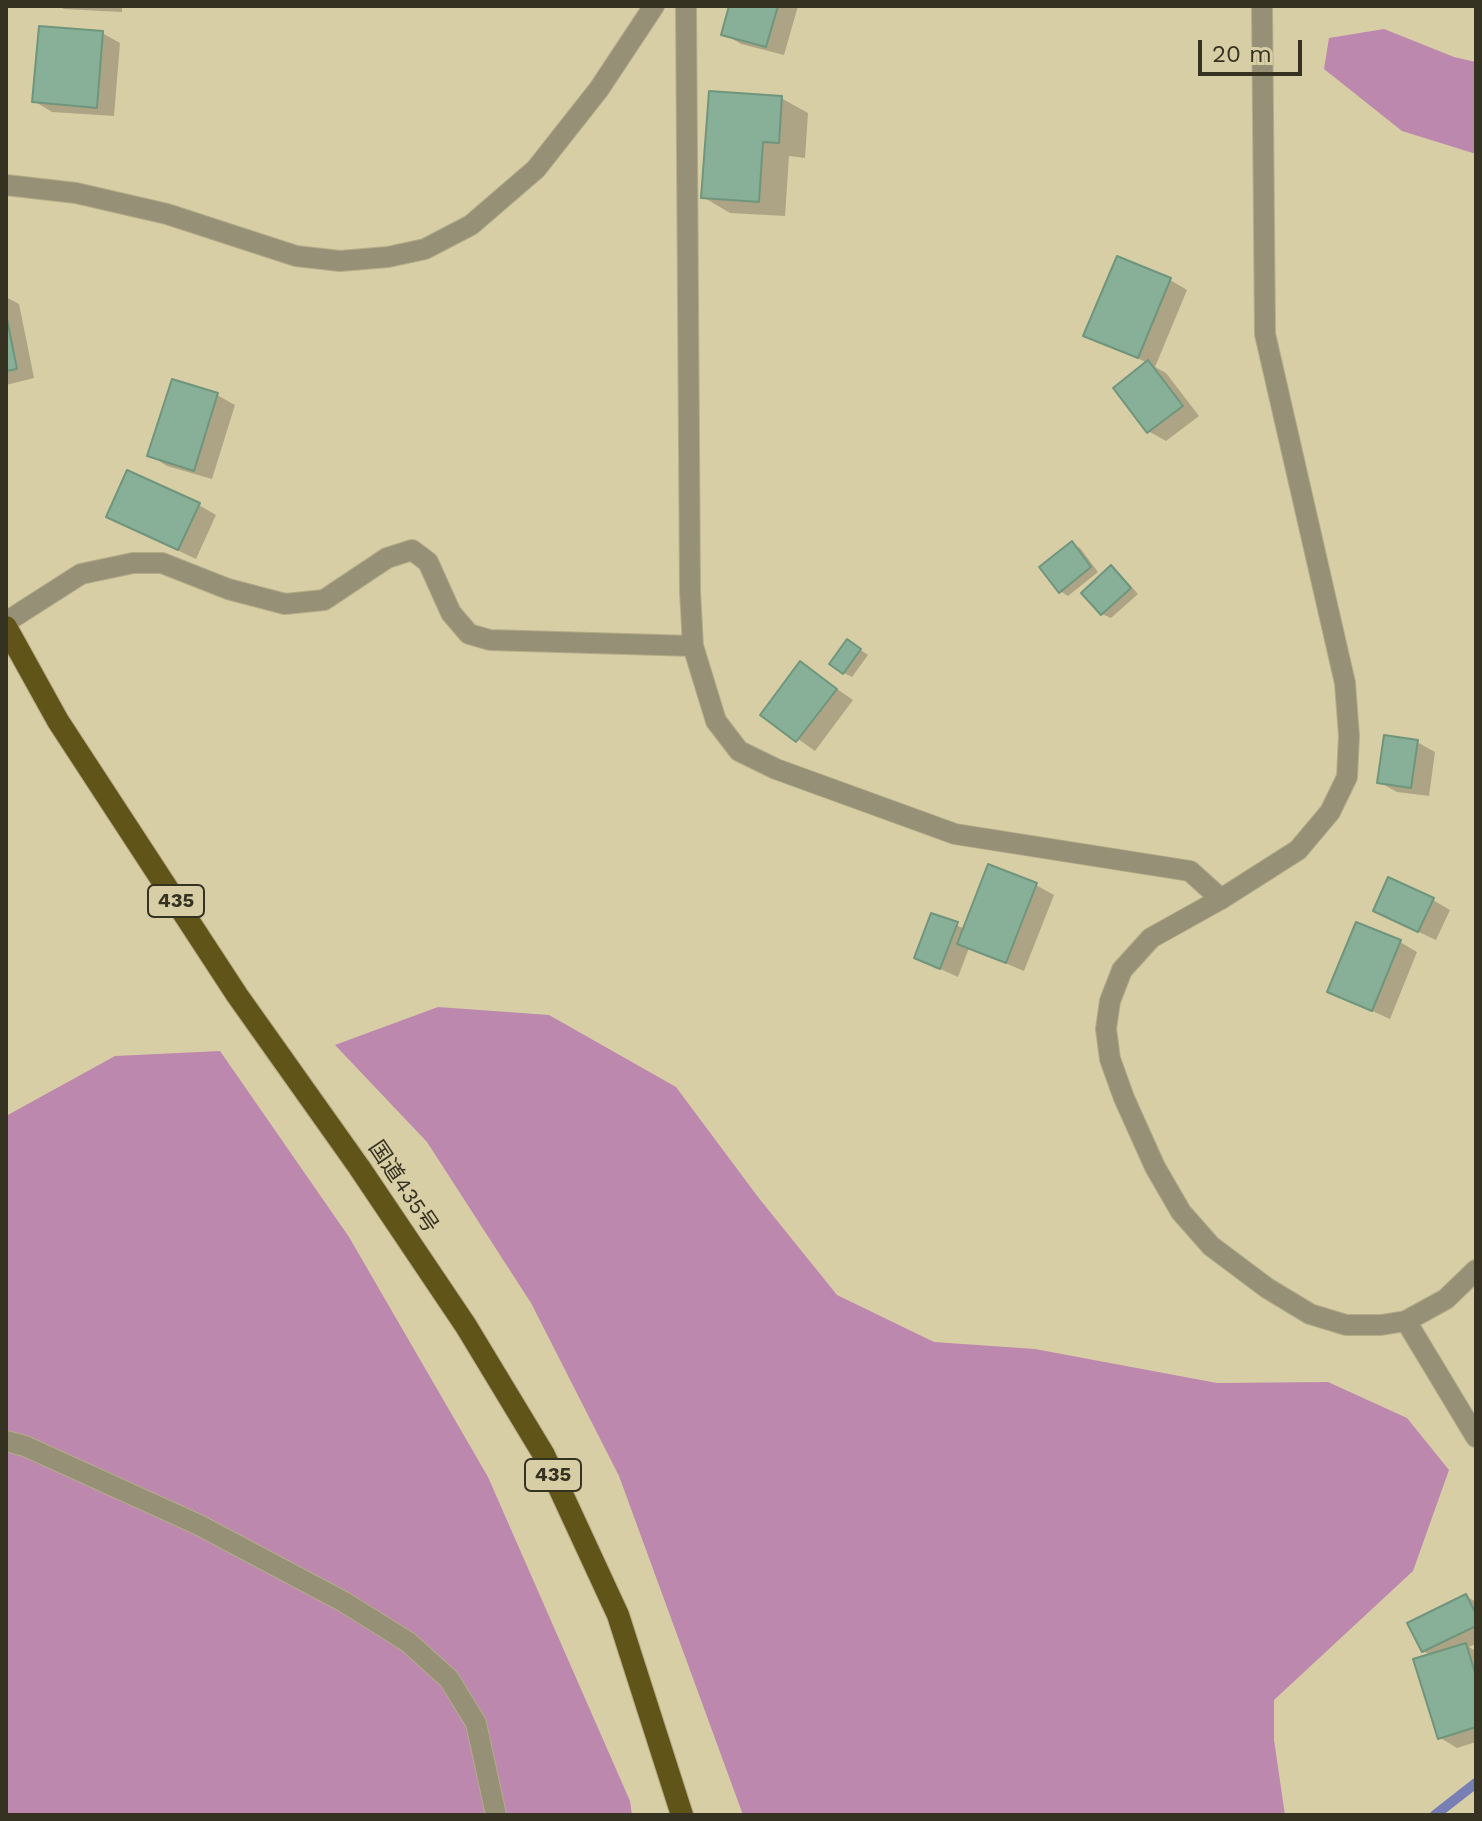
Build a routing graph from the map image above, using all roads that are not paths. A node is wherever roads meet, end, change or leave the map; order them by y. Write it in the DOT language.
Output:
graph roads {
  1 [pos="654,6"];
  2 [pos="686,6"];
  3 [pos="1262,6"];
  4 [pos="6,185"];
  5 [pos="6,624"];
  6 [pos="693,646"];
  7 [pos="1221,899"];
  8 [pos="1476,1270"];
  9 [pos="1406,1321"];
  10 [pos="1476,1437"];
  11 [pos="6,1441"];
  12 [pos="496,1815"];
  13 [pos="682,1815"];
  1 -- 4 [label="street"];
  2 -- 6 [label="street"];
  3 -- 7 [label="street"];
  5 -- 6 [label="street"];
  5 -- 13 [label="highway, 国道435号 / 435"];
  6 -- 7 [label="street"];
  7 -- 9 [label="street"];
  8 -- 9 [label="street"];
  9 -- 10 [label="street"];
  11 -- 12 [label="street"];
}
